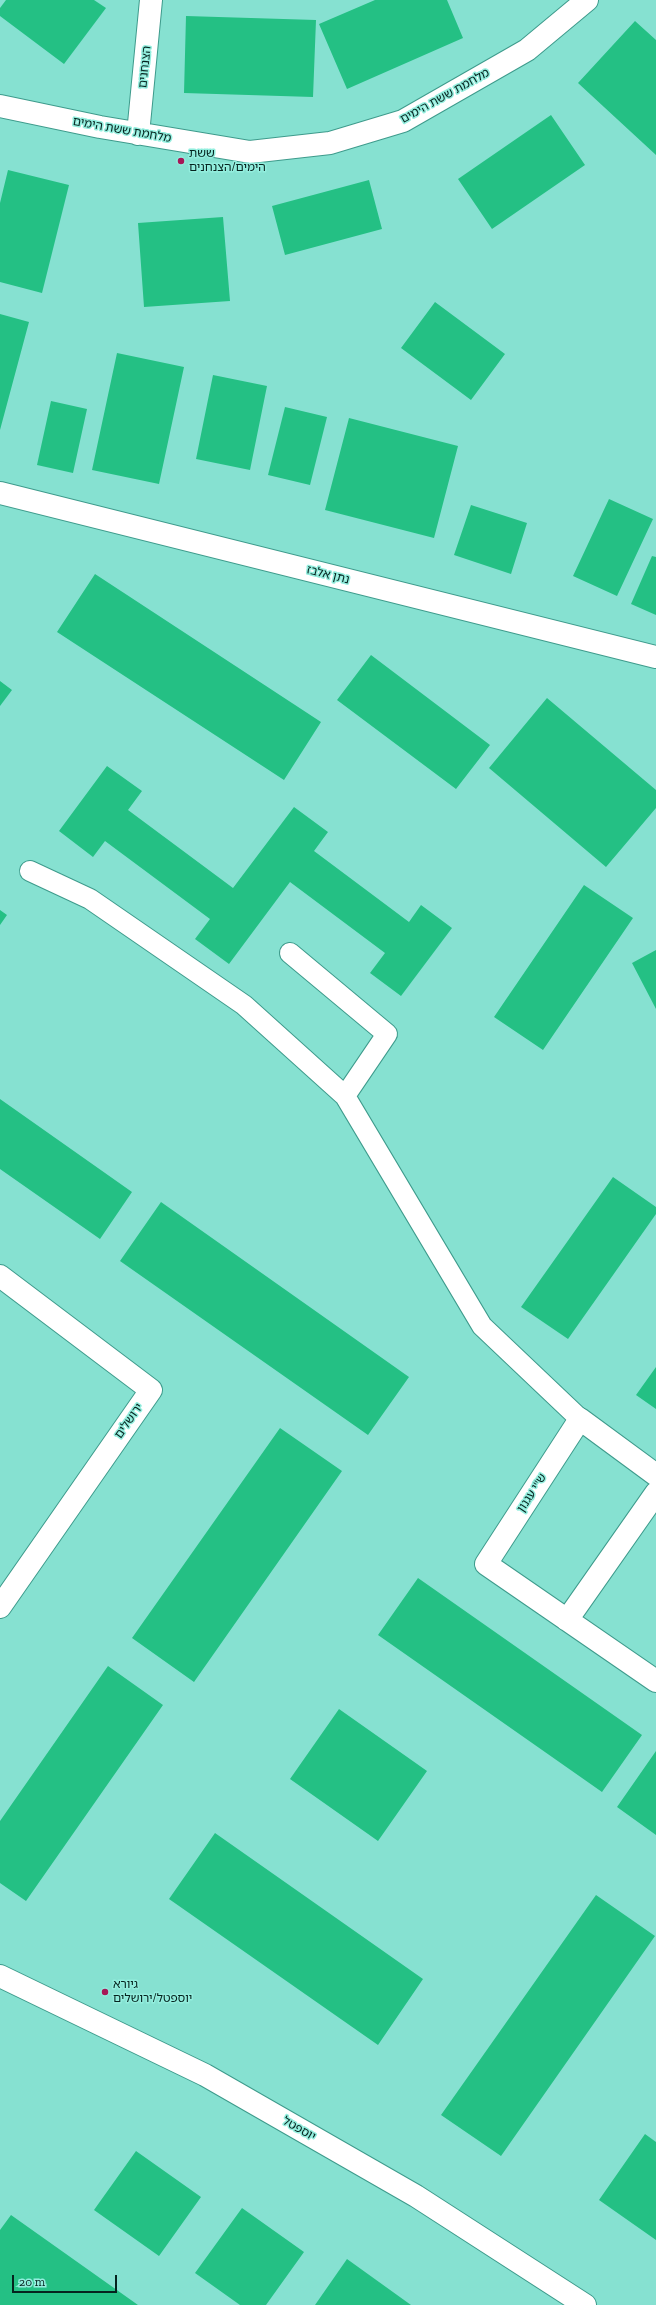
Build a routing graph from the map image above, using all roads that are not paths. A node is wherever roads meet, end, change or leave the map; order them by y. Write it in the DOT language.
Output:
graph roads {
  1 [pos="151,0"];
  2 [pos="587,0"];
  3 [pos="0,106"];
  4 [pos="138,134"];
  5 [pos="0,493"];
  6 [pos="656,657"];
  7 [pos="30,870"];
  8 [pos="290,953"];
  9 [pos="345,1096"];
  10 [pos="0,1276"];
  11 [pos="580,1419"];
  12 [pos="656,1475"];
  13 [pos="656,1493"];
  14 [pos="0,1607"];
  15 [pos="567,1620"];
  16 [pos="656,1681"];
  17 [pos="0,1976"];
  18 [pos="584,2305"];
  1 -- 4 [label="street, הצנחנים"];
  2 -- 4 [label="street, מלחמת ששת הימים"];
  3 -- 4 [label="street, מלחמת ששת הימים"];
  5 -- 6 [label="street, נתן אלבז"];
  7 -- 9 [label="lane"];
  8 -- 9 [label="lane"];
  9 -- 11 [label="lane"];
  10 -- 14 [label="street, ירושלים"];
  11 -- 12 [label="street"];
  11 -- 15 [label="street, ש\"י עגנון"];
  13 -- 15 [label="street"];
  15 -- 16 [label="street, ש\"י עגנון"];
  17 -- 18 [label="street, יוספטל"];
}
